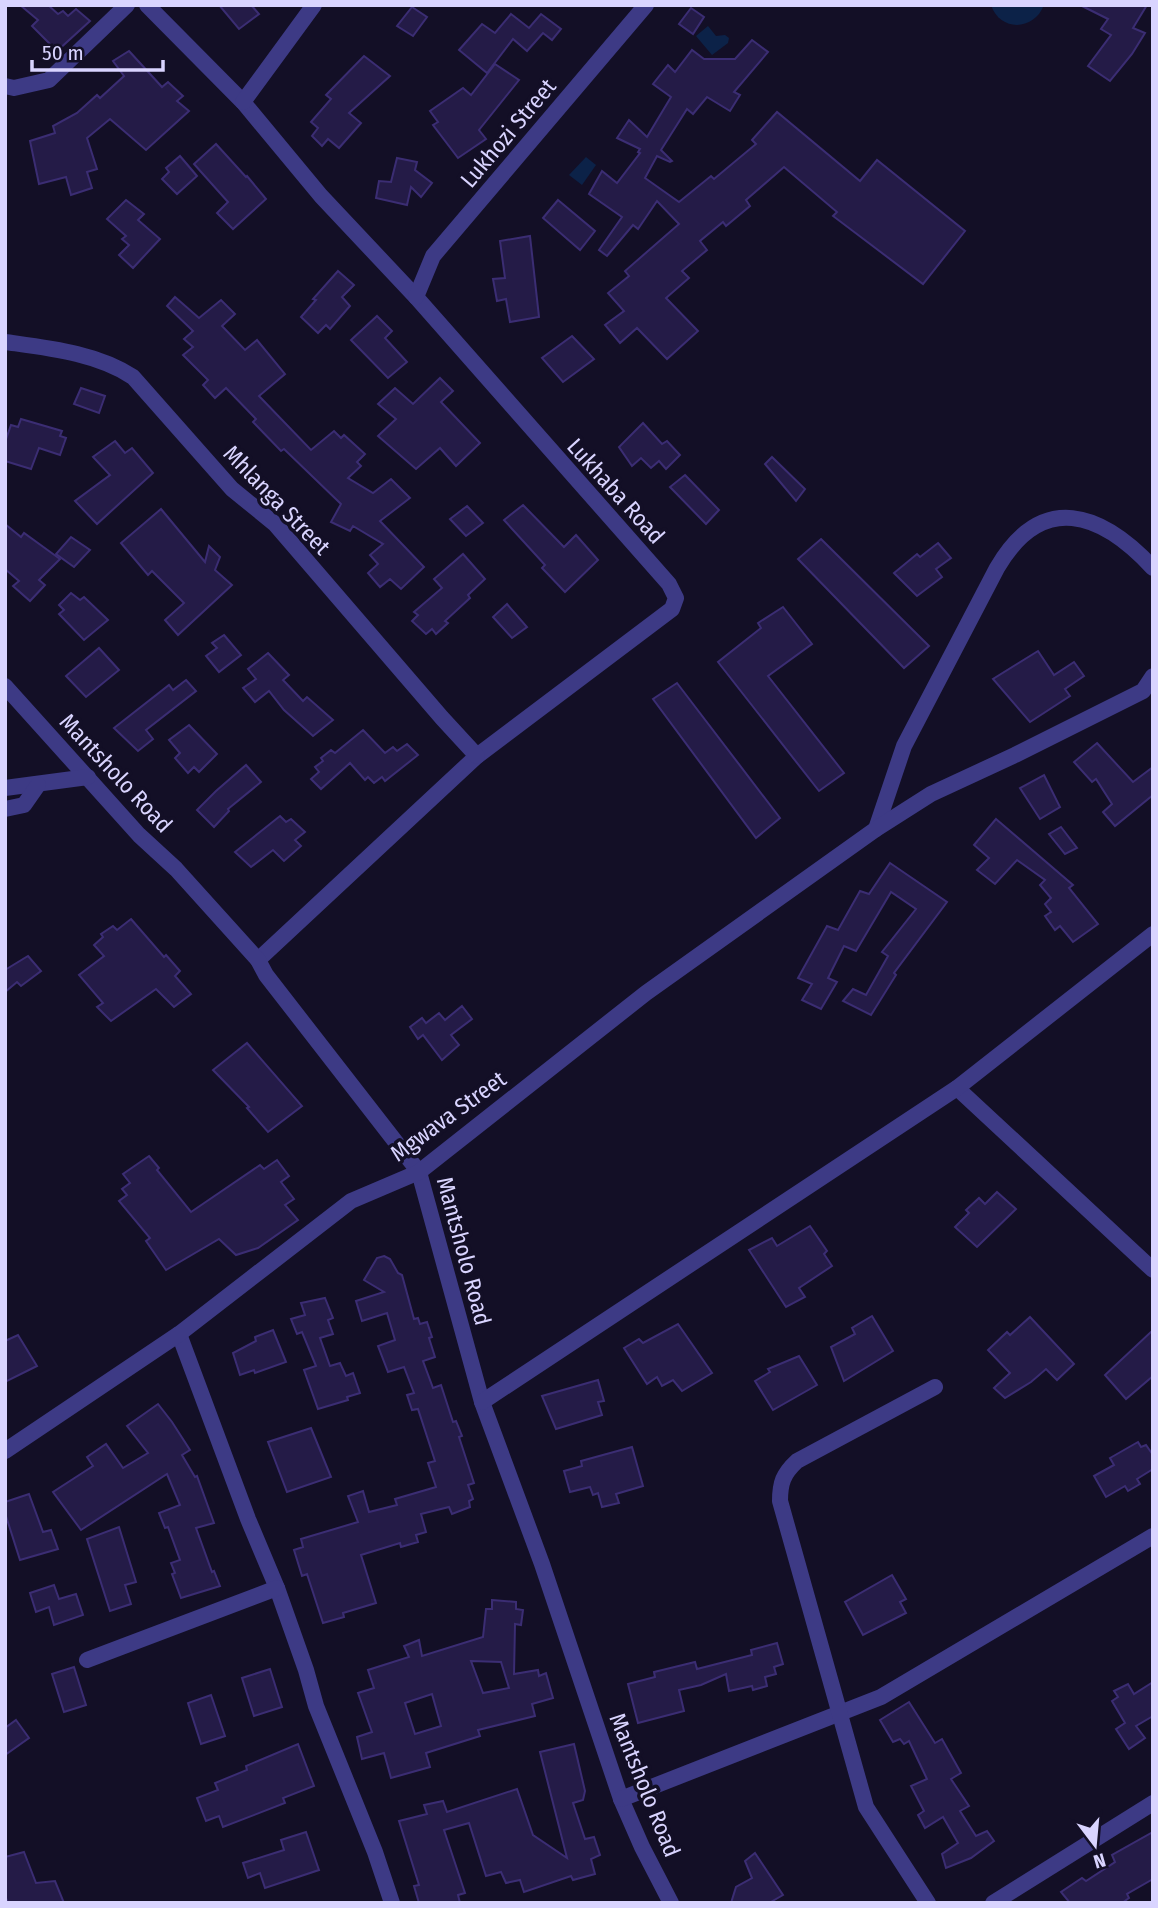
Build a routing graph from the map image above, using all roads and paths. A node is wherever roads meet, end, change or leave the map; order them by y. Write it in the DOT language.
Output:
graph roads {
  1 [pos="127,5"];
  2 [pos="147,5"];
  3 [pos="314,5"];
  4 [pos="646,5"];
  5 [pos="5,86"];
  6 [pos="243,102"];
  7 [pos="416,297"];
  8 [pos="5,342"];
  9 [pos="1153,568"];
  10 [pos="1153,676"];
  11 [pos="5,686"];
  12 [pos="477,756"];
  13 [pos="88,777"];
  14 [pos="38,785"];
  15 [pos="5,788"];
  16 [pos="5,809"];
  17 [pos="876,829"];
  18 [pos="1153,934"];
  19 [pos="258,960"];
  20 [pos="957,1088"];
  21 [pos="419,1172"];
  22 [pos="1150,1263"];
  23 [pos="179,1334"];
  24 [pos="935,1387"];
  25 [pos="482,1402"];
  26 [pos="5,1451"];
  27 [pos="1153,1536"];
  28 [pos="277,1588"];
  29 [pos="87,1660"];
  30 [pos="838,1715"];
  31 [pos="621,1799"];
  32 [pos="1153,1803"];
  33 [pos="392,1903"];
  34 [pos="671,1903"];
  35 [pos="928,1903"];
  36 [pos="993,1903"];
  1 -- 5 [label="street"];
  2 -- 6 [label="street, Lukhaba Road"];
  3 -- 6 [label="street"];
  4 -- 7 [label="street, Lukhozi Street"];
  6 -- 7 [label="street, Lukhaba Road"];
  7 -- 12 [label="street, Lukhaba Road"];
  8 -- 12 [label="street, Mhlanga Street"];
  9 -- 17 [label="street"];
  10 -- 17 [label="street, Mgwava Street"];
  11 -- 13 [label="street, Mantsholo Road"];
  12 -- 19 [label="street, Lukhaba Road"];
  13 -- 14 [label="street"];
  13 -- 19 [label="street, Mantsholo Road"];
  14 -- 15 [label="street"];
  14 -- 16 [label="street"];
  17 -- 21 [label="street, Mgwava Street"];
  18 -- 20 [label="street"];
  19 -- 21 [label="street, Mantsholo Road"];
  20 -- 22 [label="street"];
  20 -- 25 [label="street"];
  21 -- 23 [label="street, Mgwava Street"];
  21 -- 25 [label="street, Mantsholo Road"];
  23 -- 26 [label="street, Mgwava Street"];
  23 -- 28 [label="street"];
  24 -- 30 [label="street"];
  25 -- 31 [label="street, Mantsholo Road"];
  27 -- 30 [label="street"];
  28 -- 29 [label="street"];
  28 -- 33 [label="street"];
  30 -- 31 [label="street"];
  30 -- 35 [label="street"];
  31 -- 34 [label="street, Mantsholo Road"];
  32 -- 36 [label="street"];
}
